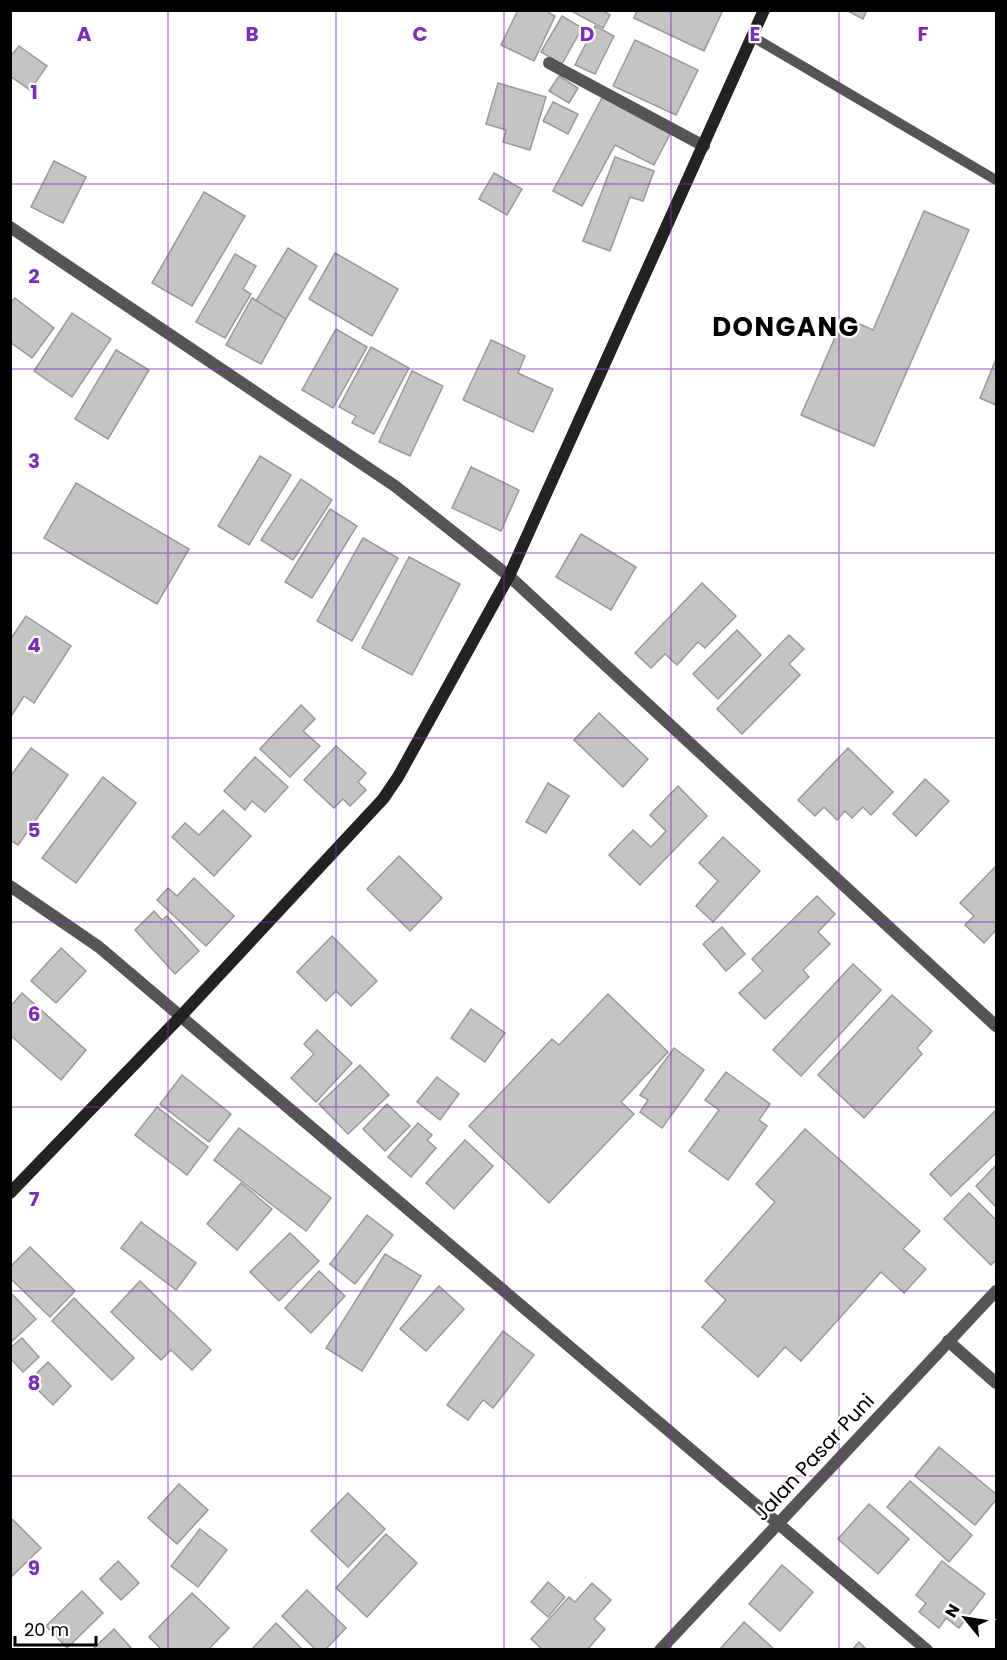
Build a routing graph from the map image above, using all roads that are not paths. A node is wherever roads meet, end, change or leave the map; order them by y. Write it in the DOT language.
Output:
graph roads {
  1 [pos="764,10"];
  2 [pos="753,37"];
  3 [pos="549,63"];
  4 [pos="704,146"];
  5 [pos="996,180"];
  6 [pos="10,227"];
  7 [pos="508,576"];
  8 [pos="10,886"];
  9 [pos="180,1017"];
  10 [pos="996,1026"];
  11 [pos="10,1193"];
  12 [pos="996,1292"];
  13 [pos="948,1341"];
  14 [pos="996,1383"];
  15 [pos="780,1523"];
  16 [pos="660,1650"];
  17 [pos="927,1650"];
  1 -- 2 [label="street"];
  2 -- 4 [label="street"];
  2 -- 5 [label="lane"];
  3 -- 4 [label="street"];
  4 -- 7 [label="street"];
  6 -- 7 [label="street"];
  7 -- 9 [label="street"];
  7 -- 10 [label="street"];
  8 -- 9 [label="street"];
  9 -- 11 [label="street"];
  9 -- 15 [label="street"];
  12 -- 13 [label="street, Jalan Pasar Puni"];
  13 -- 14 [label="street"];
  13 -- 15 [label="street, Jalan Pasar Puni"];
  15 -- 16 [label="street, Jalan Pasar Puni"];
  15 -- 17 [label="street"];
}
